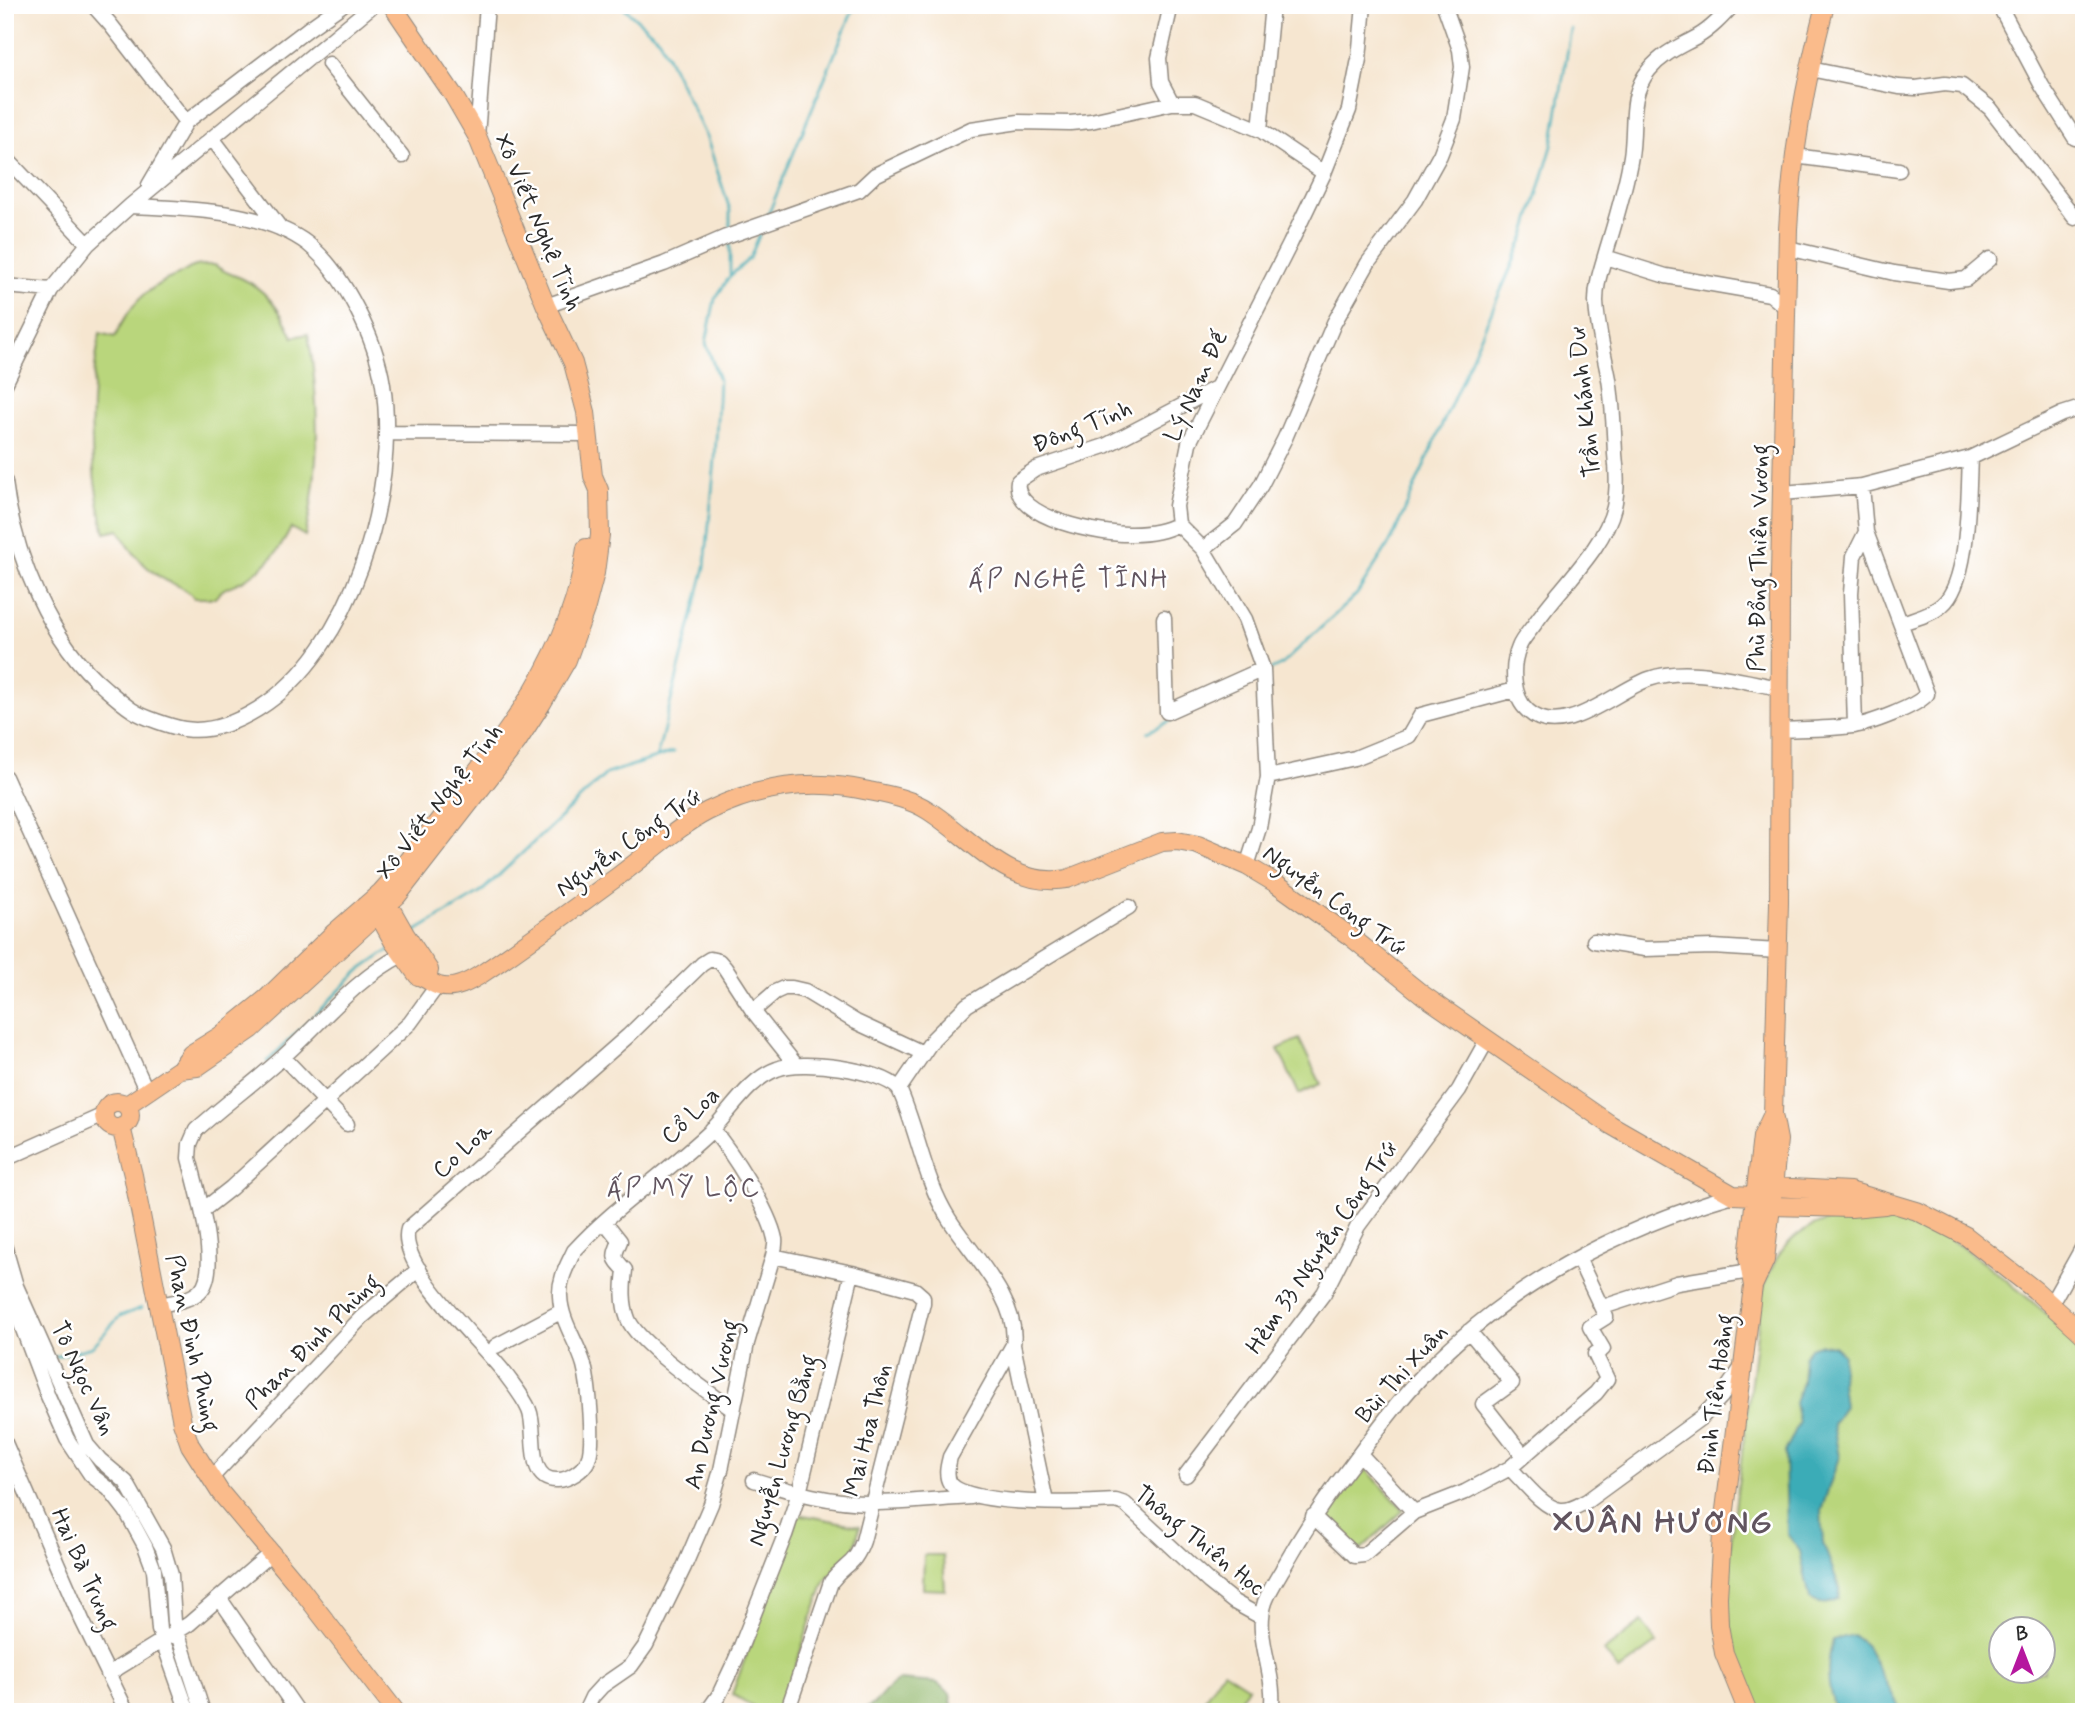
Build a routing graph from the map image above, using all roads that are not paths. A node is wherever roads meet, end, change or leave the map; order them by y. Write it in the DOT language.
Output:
graph roads {
  1 [pos="93,5"];
  2 [pos="342,5"];
  3 [pos="373,5"];
  4 [pos="392,5"];
  5 [pos="487,5"];
  6 [pos="1171,5"];
  7 [pos="1272,5"];
  8 [pos="1364,5"];
  9 [pos="1444,5"];
  10 [pos="1733,5"];
  11 [pos="1825,5"];
  12 [pos="1999,5"];
  13 [pos="329,64"];
  14 [pos="1810,69"];
  15 [pos="1172,103"];
  16 [pos="186,122"];
  17 [pos="1260,130"];
  18 [pos="477,136"];
  19 [pos="212,138"];
  20 [pos="2075,138"];
  21 [pos="402,156"];
  22 [pos="1795,156"];
  23 [pos="5,157"];
  24 [pos="1899,170"];
  25 [pos="1324,173"];
  26 [pos="143,195"];
  27 [pos="130,206"];
  28 [pos="2075,218"];
  29 [pos="281,229"];
  30 [pos="88,244"];
  31 [pos="1788,247"];
  32 [pos="1605,257"];
  33 [pos="1990,259"];
  34 [pos="5,286"];
  35 [pos="51,290"];
  36 [pos="546,306"];
  37 [pos="1787,308"];
  38 [pos="5,384"];
  39 [pos="1216,388"];
  40 [pos="2084,407"];
  41 [pos="386,433"];
  42 [pos="589,435"];
  43 [pos="1970,458"];
  44 [pos="5,482"];
  45 [pos="1861,485"];
  46 [pos="1783,493"];
  47 [pos="1178,524"];
  48 [pos="1866,531"];
  49 [pos="1203,549"];
  50 [pos="1164,618"];
  51 [pos="1902,623"];
  52 [pos="1263,669"];
  53 [pos="1780,688"];
  54 [pos="1516,690"];
  55 [pos="1855,726"];
  56 [pos="1781,730"];
  57 [pos="5,777"];
  58 [pos="1268,777"];
  59 [pos="1247,866"];
  60 [pos="380,903"];
  61 [pos="1129,907"];
  62 [pos="1594,941"];
  63 [pos="1778,951"];
  64 [pos="408,952"];
  65 [pos="432,982"];
  66 [pos="753,1012"];
  67 [pos="1487,1040"];
  68 [pos="923,1053"];
  69 [pos="283,1057"];
  70 [pos="795,1064"];
  71 [pos="899,1089"];
  72 [pos="147,1092"];
  73 [pos="325,1101"];
  74 [pos="127,1105"];
  75 [pos="1773,1114"];
  76 [pos="104,1115"];
  77 [pos="347,1124"];
  78 [pos="121,1128"];
  79 [pos="712,1129"];
  80 [pos="5,1159"];
  81 [pos="1773,1187"];
  82 [pos="1733,1195"];
  83 [pos="1755,1196"];
  84 [pos="1895,1203"];
  85 [pos="1772,1206"];
  86 [pos="203,1210"];
  87 [pos="605,1222"];
  88 [pos="2084,1245"];
  89 [pos="5,1248"];
  90 [pos="774,1256"];
  91 [pos="1578,1258"];
  92 [pos="419,1269"];
  93 [pos="852,1273"];
  94 [pos="1751,1278"];
  95 [pos="5,1283"];
  96 [pos="2051,1304"];
  97 [pos="159,1305"];
  98 [pos="1603,1307"];
  99 [pos="562,1311"];
  100 [pos="1469,1331"];
  101 [pos="2084,1335"];
  102 [pos="1013,1345"];
  103 [pos="496,1346"];
  104 [pos="1742,1367"];
  105 [pos="732,1409"];
  106 [pos="5,1443"];
  107 [pos="1360,1454"];
  108 [pos="1523,1455"];
  109 [pos="1510,1468"];
  110 [pos="1186,1475"];
  111 [pos="211,1478"];
  112 [pos="754,1480"];
  113 [pos="799,1493"];
  114 [pos="972,1497"];
  115 [pos="1046,1502"];
  116 [pos="872,1503"];
  117 [pos="1414,1512"];
  118 [pos="1313,1516"];
  119 [pos="271,1553"];
  120 [pos="220,1599"];
  121 [pos="1261,1617"];
  122 [pos="176,1632"];
  123 [pos="162,1641"];
  124 [pos="108,1674"];
  125 [pos="1272,1711"];
  126 [pos="127,1712"];
  127 [pos="188,1712"];
  128 [pos="202,1712"];
  129 [pos="298,1712"];
  130 [pos="396,1712"];
  131 [pos="585,1712"];
  132 [pos="707,1712"];
  133 [pos="787,1712"];
  134 [pos="1748,1712"];
  1 -- 16 [label="street"];
  2 -- 16 [label="street"];
  3 -- 19 [label="street"];
  4 -- 18 [label="main road, Xô Viết Nghệ Tĩnh"];
  5 -- 18 [label="street"];
  6 -- 15 [label="street"];
  7 -- 17 [label="street"];
  8 -- 25 [label="street, Lý Nam Đế"];
  9 -- 49 [label="street"];
  10 -- 32 [label="street, Trần Khánh Dư"];
  11 -- 14 [label="main road, Phù Đổng Thiên Vương"];
  12 -- 20 [label="street"];
  13 -- 21 [label="street"];
  14 -- 22 [label="main road, Phù Đổng Thiên Vương"];
  14 -- 28 [label="street"];
  15 -- 17 [label="street"];
  15 -- 36 [label="street"];
  16 -- 26 [label="street"];
  17 -- 25 [label="street"];
  18 -- 36 [label="main road, Xô Viết Nghệ Tĩnh"];
  19 -- 26 [label="street"];
  19 -- 29 [label="street"];
  22 -- 24 [label="street"];
  22 -- 31 [label="main road, Phù Đổng Thiên Vương"];
  23 -- 30 [label="street"];
  25 -- 39 [label="street, Lý Nam Đế"];
  26 -- 27 [label="street"];
  27 -- 29 [label="street"];
  27 -- 30 [label="street"];
  29 -- 41 [label="street"];
  30 -- 35 [label="street"];
  31 -- 33 [label="street"];
  31 -- 37 [label="main road, Phù Đổng Thiên Vương"];
  32 -- 37 [label="street"];
  32 -- 54 [label="street, Trần Khánh Dư"];
  34 -- 35 [label="street"];
  35 -- 38 [label="street"];
  36 -- 42 [label="main road, Xô Viết Nghệ Tĩnh"];
  37 -- 46 [label="main road, Phù Đổng Thiên Vương"];
  39 -- 47 [label="street, Lý Nam Đế"];
  39 -- 47 [label="street, Đông Tĩnh"];
  40 -- 43 [label="street"];
  41 -- 42 [label="street"];
  41 -- 44 [label="street"];
  42 -- 60 [label="main road, Xô Viết Nghệ Tĩnh"];
  43 -- 45 [label="street"];
  43 -- 51 [label="street"];
  45 -- 46 [label="street"];
  45 -- 48 [label="street"];
  46 -- 53 [label="main road, Phù Đổng Thiên Vương"];
  47 -- 49 [label="street"];
  48 -- 51 [label="street"];
  48 -- 55 [label="street"];
  49 -- 52 [label="street"];
  50 -- 52 [label="street"];
  51 -- 55 [label="street"];
  52 -- 58 [label="street"];
  53 -- 54 [label="street"];
  53 -- 56 [label="main road, Phù Đổng Thiên Vương"];
  54 -- 58 [label="street"];
  55 -- 56 [label="street"];
  56 -- 63 [label="main road, Phù Đổng Thiên Vương"];
  57 -- 72 [label="street"];
  58 -- 59 [label="street"];
  59 -- 65 [label="main road, Nguyễn Công Trứ"];
  59 -- 67 [label="main road, Nguyễn Công Trứ"];
  60 -- 64 [label="main road"];
  60 -- 72 [label="main road, Xô Viết Nghệ Tĩnh"];
  61 -- 68 [label="street"];
  62 -- 63 [label="street"];
  63 -- 75 [label="main road, Phù Đổng Thiên Vương"];
  64 -- 65 [label="main road"];
  64 -- 69 [label="street"];
  65 -- 73 [label="street"];
  66 -- 68 [label="street"];
  66 -- 70 [label="street, Co Loa"];
  66 -- 92 [label="street, Co Loa"];
  67 -- 82 [label="main road, Nguyễn Công Trứ"];
  67 -- 110 [label="street, Hẻm 33 Nguyễn Công Trứ"];
  68 -- 71 [label="street"];
  69 -- 73 [label="street"];
  69 -- 86 [label="street"];
  70 -- 71 [label="street"];
  70 -- 79 [label="street, Cổ Loa"];
  71 -- 102 [label="street"];
  72 -- 74 [label="main road, Xô Viết Nghệ Tĩnh"];
  73 -- 77 [label="street"];
  73 -- 86 [label="street"];
  74 -- 76 [label="main road"];
  74 -- 78 [label="main road"];
  75 -- 81 [label="main road, Phù Đổng Thiên Vương"];
  75 -- 83 [label="main road, Phù Đổng Thiên Vương"];
  76 -- 78 [label="main road"];
  76 -- 80 [label="street"];
  78 -- 97 [label="main road, Phan Đình Phùng"];
  79 -- 87 [label="street, Cổ Loa"];
  79 -- 90 [label="street, An Dương Vương"];
  81 -- 83 [label="main road"];
  81 -- 84 [label="main road"];
  81 -- 85 [label="main road, Đinh Tiên Hoàng"];
  82 -- 83 [label="main road"];
  82 -- 91 [label="street, Bùi Thị Xuân"];
  83 -- 85 [label="main road"];
  83 -- 94 [label="main road, Đinh Tiên Hoàng"];
  84 -- 85 [label="main road"];
  84 -- 96 [label="main road"];
  85 -- 94 [label="main road, Đinh Tiên Hoàng"];
  86 -- 97 [label="street"];
  87 -- 99 [label="street, Cổ Loa"];
  87 -- 105 [label="street"];
  88 -- 96 [label="street"];
  89 -- 122 [label="street, Tô Ngọc Vân"];
  90 -- 93 [label="street, Mai Hoa Thôn"];
  90 -- 105 [label="street, An Dương Vương"];
  91 -- 98 [label="street"];
  91 -- 100 [label="street, Bùi Thị Xuân"];
  92 -- 99 [label="street, Co Loa"];
  92 -- 111 [label="street, Phan Đinh Phùng"];
  93 -- 113 [label="street, Nguyễn Lương Bằng"];
  93 -- 116 [label="street, Mai Hoa Thôn"];
  94 -- 98 [label="street"];
  94 -- 104 [label="main road, Đinh Tiên Hoàng"];
  95 -- 123 [label="street, Tô Ngọc Vân"];
  96 -- 101 [label="main road"];
  97 -- 111 [label="main road, Phan Đình Phùng"];
  98 -- 108 [label="street"];
  99 -- 103 [label="street"];
  100 -- 107 [label="street, Bùi Thị Xuân"];
  100 -- 108 [label="street"];
  102 -- 114 [label="street"];
  102 -- 115 [label="street"];
  104 -- 109 [label="street"];
  104 -- 134 [label="main road, Đinh Tiên Hoàng"];
  105 -- 131 [label="street, An Dương Vương"];
  106 -- 124 [label="street, Hai Bà Trưng"];
  107 -- 117 [label="street"];
  107 -- 118 [label="street, Bùi Thị Xuân"];
  108 -- 109 [label="street"];
  109 -- 117 [label="street"];
  111 -- 119 [label="main road, Phan Đình Phùng"];
  112 -- 113 [label="street, Thông Thiên Học"];
  113 -- 116 [label="street, Thông Thiên Học"];
  113 -- 132 [label="street, Nguyễn Lương Bằng"];
  114 -- 115 [label="street, Thông Thiên Học"];
  114 -- 116 [label="street, Thông Thiên Học"];
  115 -- 121 [label="street, Thông Thiên Học"];
  116 -- 133 [label="street, Mai Hoa Thôn"];
  117 -- 118 [label="street"];
  118 -- 121 [label="street, Bùi Thị Xuân"];
  119 -- 120 [label="street"];
  119 -- 130 [label="main road, Phan Đình Phùng"];
  120 -- 122 [label="street"];
  120 -- 129 [label="street"];
  121 -- 125 [label="street"];
  122 -- 123 [label="street"];
  122 -- 128 [label="street, Tô Ngọc Vân"];
  123 -- 124 [label="street"];
  123 -- 127 [label="street, Tô Ngọc Vân"];
  124 -- 126 [label="street, Hai Bà Trưng"];
}
